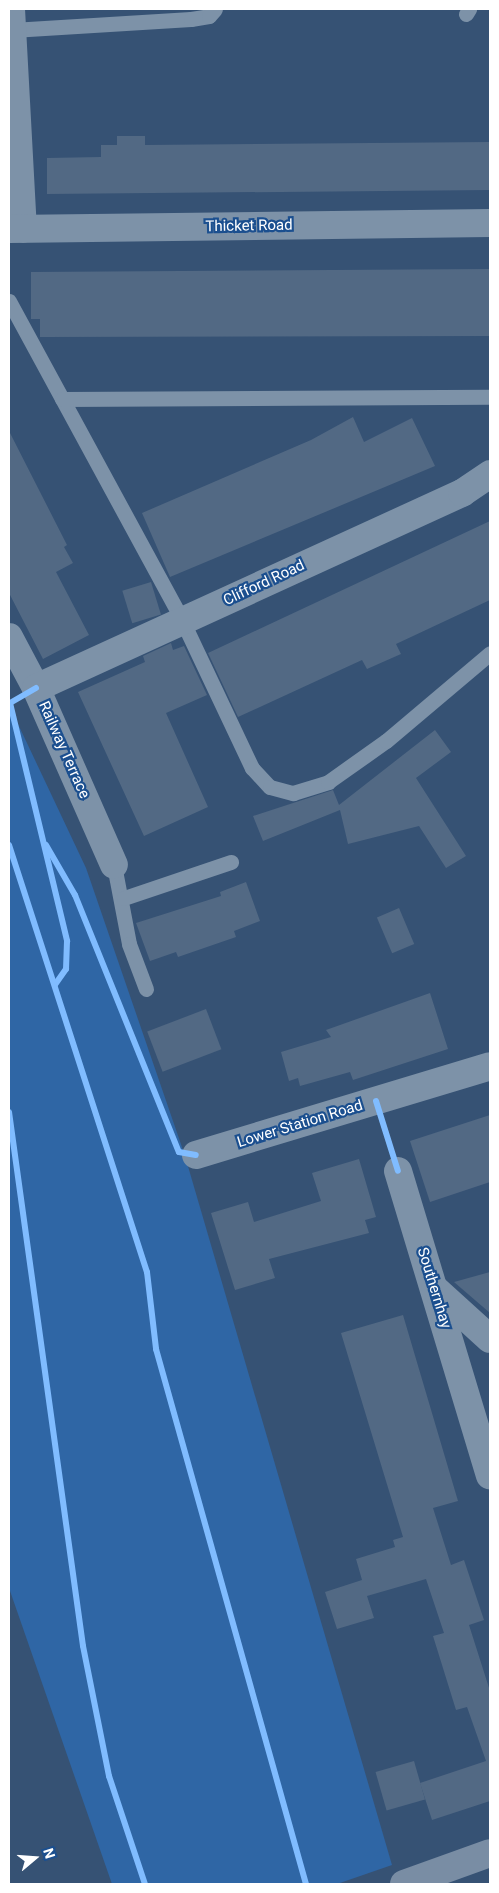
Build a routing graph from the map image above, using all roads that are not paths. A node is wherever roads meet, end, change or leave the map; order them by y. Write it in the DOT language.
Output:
graph roads {
  1 [pos="215,9"];
  2 [pos="11,19"];
  3 [pos="490,223"];
  4 [pos="16,229"];
  5 [pos="9,301"];
  6 [pos="490,397"];
  7 [pos="62,399"];
  8 [pos="490,474"];
  9 [pos="182,620"];
  10 [pos="9,637"];
  11 [pos="490,653"];
  12 [pos="36,688"];
  13 [pos="231,862"];
  14 [pos="114,865"];
  15 [pos="124,898"];
  16 [pos="146,989"];
  17 [pos="490,1066"];
  18 [pos="196,1155"];
  19 [pos="398,1171"];
  20 [pos="435,1289"];
  21 [pos="490,1339"];
  22 [pos="490,1475"];
  23 [pos="490,1853"];
  24 [pos="404,1884"];
  1 -- 2 [label="lane"];
  2 -- 4 [label="street"];
  3 -- 4 [label="street, Thicket Road"];
  5 -- 7 [label="lane"];
  6 -- 7 [label="lane"];
  7 -- 9 [label="lane"];
  8 -- 9 [label="street, Clifford Road"];
  9 -- 11 [label="lane"];
  9 -- 12 [label="street, Clifford Road"];
  10 -- 12 [label="street, Railway Terrace"];
  12 -- 14 [label="street, Railway Terrace"];
  13 -- 15 [label="lane"];
  14 -- 15 [label="lane"];
  15 -- 16 [label="lane"];
  17 -- 18 [label="street, Lower Station Road"];
  19 -- 20 [label="street, Southernhay"];
  20 -- 21 [label="street"];
  20 -- 22 [label="street, Southernhay"];
  23 -- 24 [label="street"];
}
